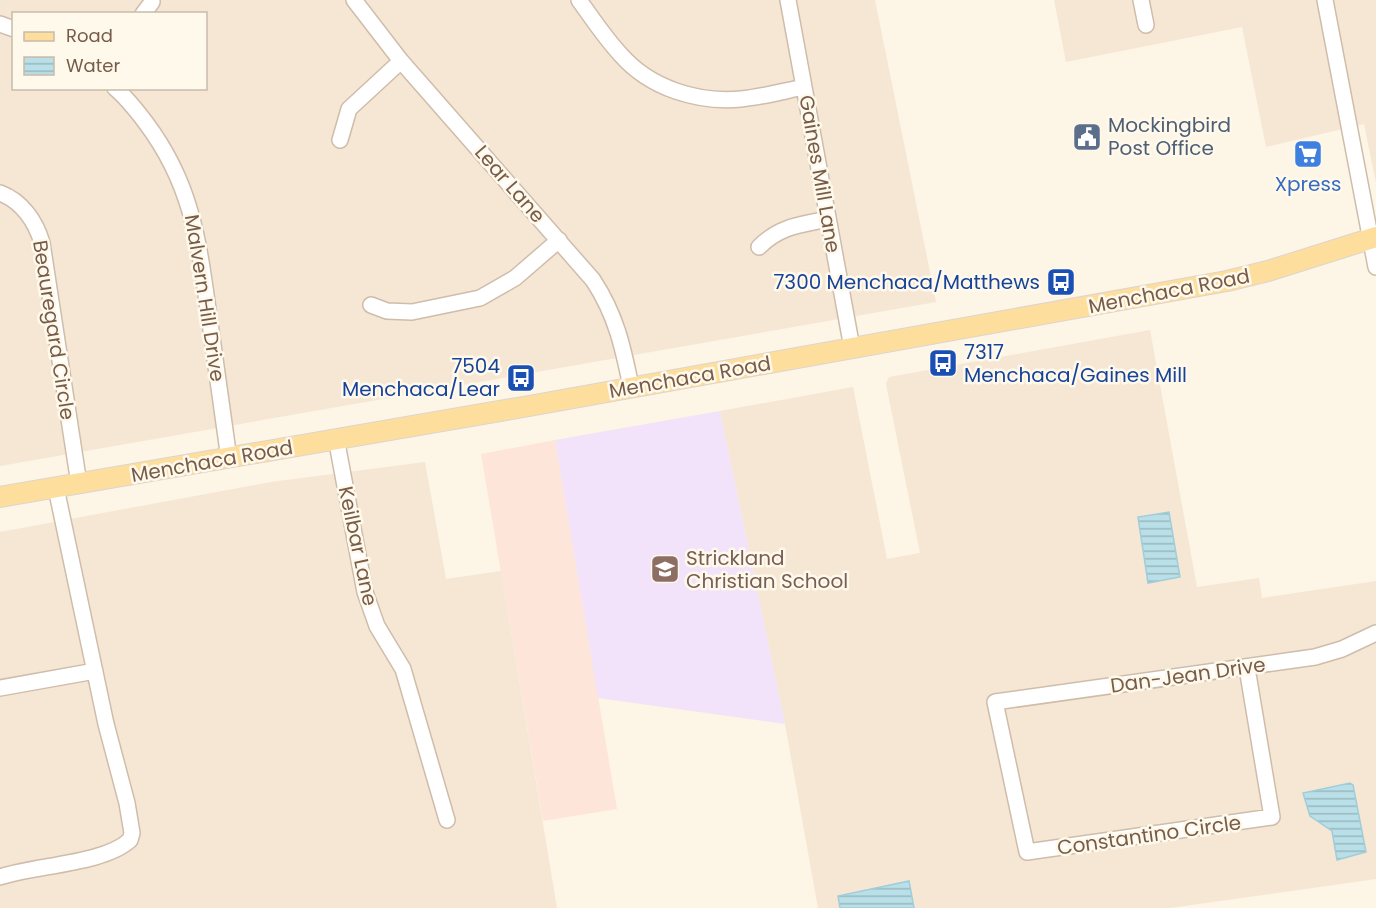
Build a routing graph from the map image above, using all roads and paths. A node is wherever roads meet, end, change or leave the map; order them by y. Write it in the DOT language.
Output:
graph roads {
  1 [pos="354,0"];
  2 [pos="579,0"];
  3 [pos="789,0"];
  4 [pos="1141,0"];
  5 [pos="1325,0"];
  6 [pos="1146,25"];
  7 [pos="401,61"];
  8 [pos="804,87"];
  9 [pos="118,90"];
  10 [pos="340,140"];
  11 [pos="0,193"];
  12 [pos="828,219"];
  13 [pos="1373,238"];
  14 [pos="559,240"];
  15 [pos="759,246"];
  16 [pos="1376,267"];
  17 [pos="371,305"];
  18 [pos="852,348"];
  19 [pos="631,387"];
  20 [pos="336,438"];
  21 [pos="229,459"];
  22 [pos="79,484"];
  23 [pos="56,488"];
  24 [pos="0,497"];
  25 [pos="1376,633"];
  26 [pos="1247,668"];
  27 [pos="95,671"];
  28 [pos="0,688"];
  29 [pos="995,702"];
  30 [pos="447,820"];
  31 [pos="0,877"];
  1 -- 7 [label="street, Lear Lane"];
  2 -- 8 [label="street"];
  3 -- 8 [label="street, Gaines Mill Lane"];
  4 -- 6 [label="street"];
  5 -- 13 [label="street"];
  7 -- 10 [label="street"];
  7 -- 14 [label="street, Lear Lane"];
  8 -- 12 [label="street, Gaines Mill Lane"];
  9 -- 21 [label="street, Malvern Hill Drive"];
  11 -- 22 [label="street, Beauregard Circle"];
  12 -- 15 [label="street"];
  12 -- 18 [label="street, Gaines Mill Lane"];
  13 -- 16 [label="street"];
  13 -- 18 [label="main road, Menchaca Road"];
  14 -- 17 [label="street"];
  14 -- 19 [label="street, Lear Lane"];
  18 -- 19 [label="main road, Menchaca Road"];
  19 -- 20 [label="main road, Menchaca Road"];
  20 -- 21 [label="main road, Menchaca Road"];
  20 -- 30 [label="street, Keilbar Lane"];
  21 -- 22 [label="main road, Menchaca Road"];
  22 -- 23 [label="main road, Menchaca Road"];
  23 -- 24 [label="main road, Menchaca Road"];
  23 -- 27 [label="street"];
  25 -- 26 [label="street, Dan-Jean Drive"];
  26 -- 29 [label="street, Dan-Jean Drive"];
  26 -- 29 [label="street, Constantino Circle"];
  27 -- 28 [label="street"];
  27 -- 31 [label="street"];
}
